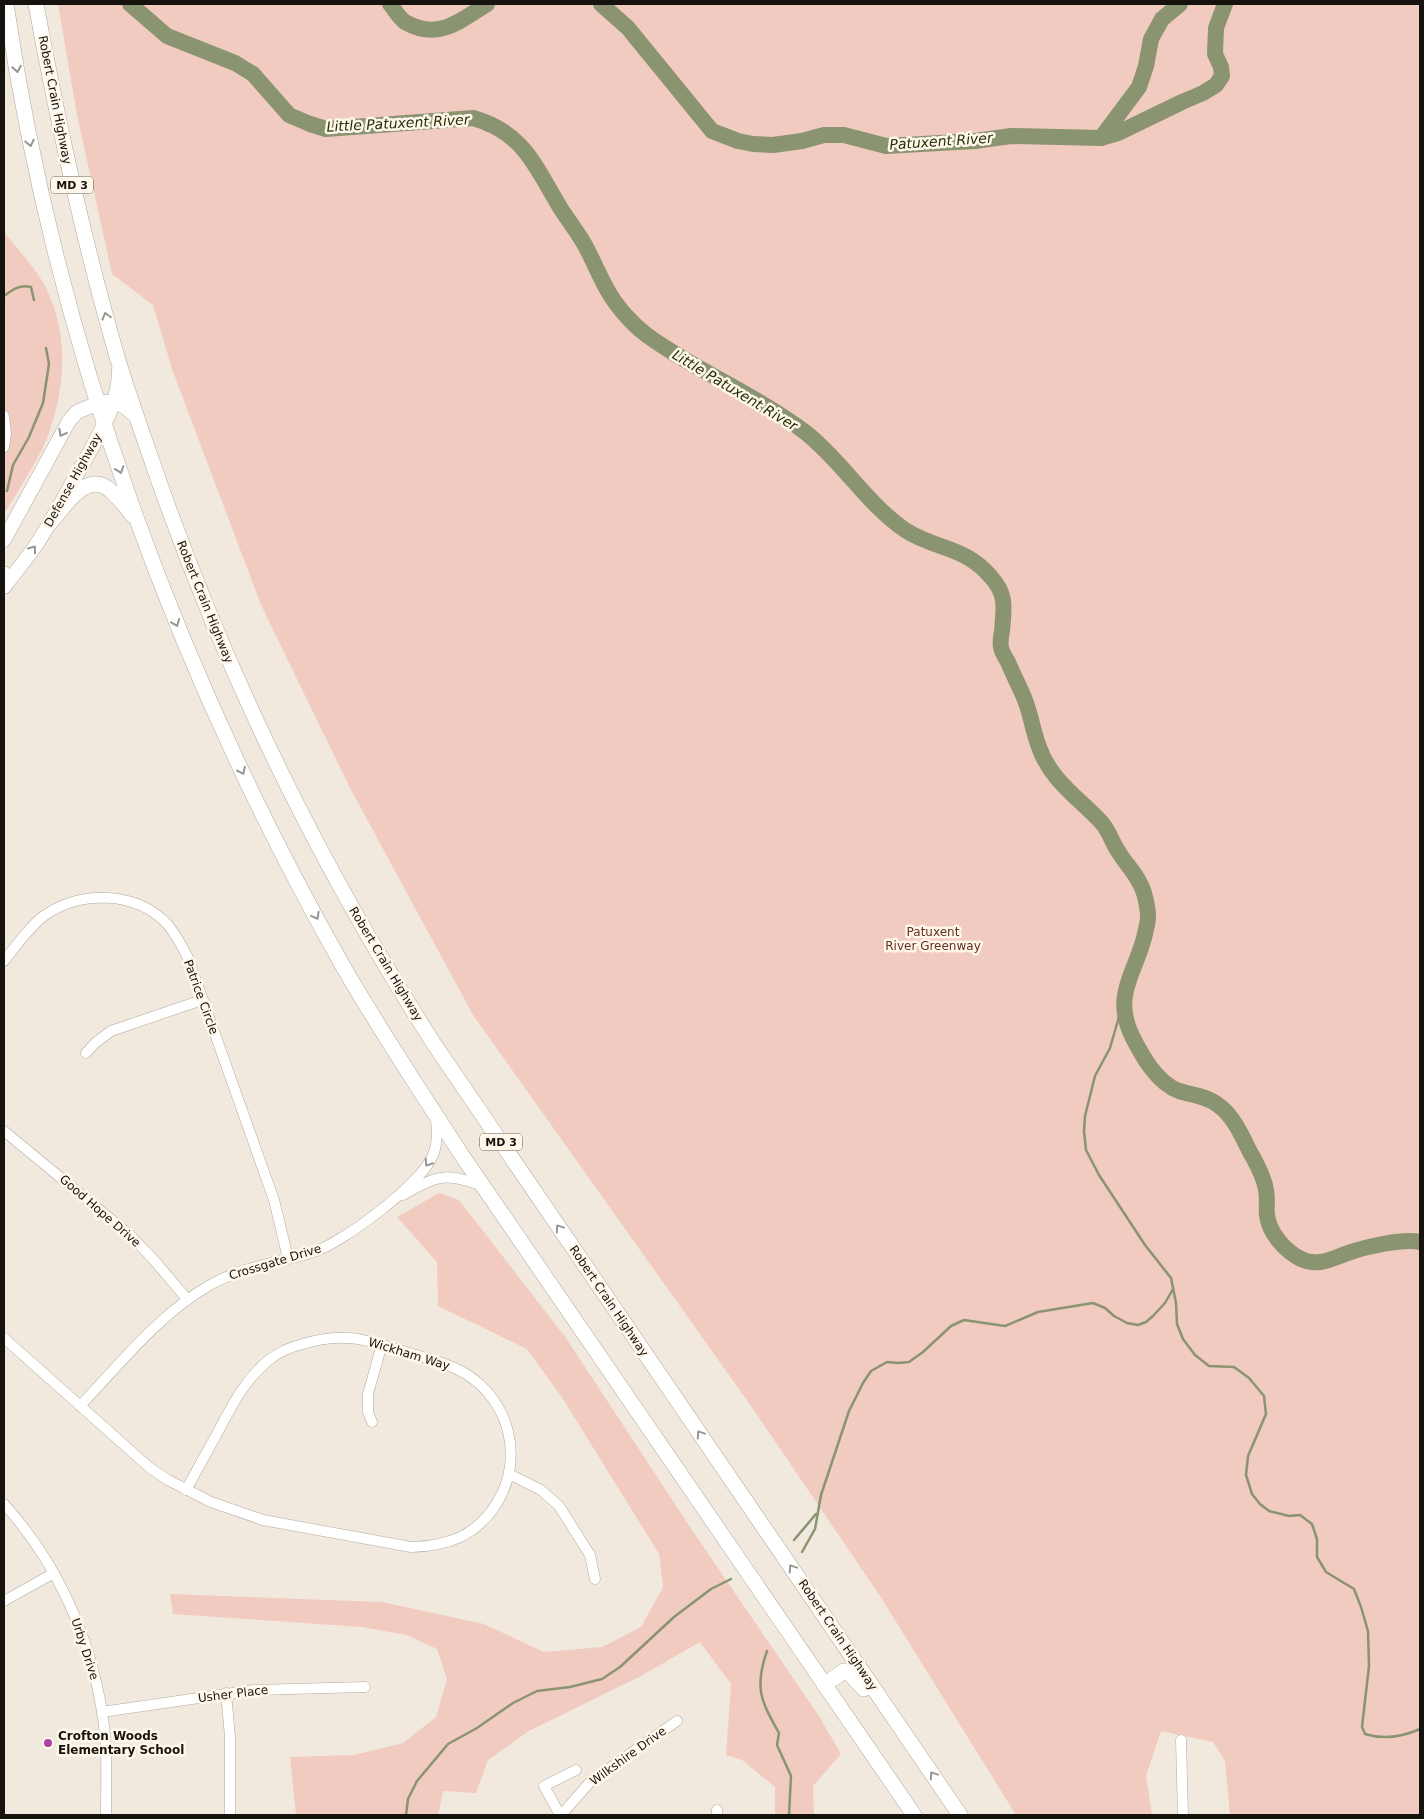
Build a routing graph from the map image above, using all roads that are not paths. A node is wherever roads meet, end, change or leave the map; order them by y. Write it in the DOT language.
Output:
graph roads {
  1 [pos="36,4"];
  2 [pos="6,6"];
  3 [pos="119,363"];
  4 [pos="115,402"];
  5 [pos="98,403"];
  6 [pos="4,416"];
  7 [pos="137,417"];
  8 [pos="104,424"];
  9 [pos="4,447"];
  10 [pos="137,520"];
  11 [pos="50,523"];
  12 [pos="4,540"];
  13 [pos="6,579"];
  14 [pos="4,961"];
  15 [pos="202,1000"];
  16 [pos="86,1053"];
  17 [pos="436,1116"];
  18 [pos="4,1131"];
  19 [pos="483,1186"];
  20 [pos="387,1204"];
  21 [pos="288,1258"];
  22 [pos="187,1299"];
  23 [pos="4,1338"];
  24 [pos="382,1344"];
  25 [pos="80,1406"];
  26 [pos="372,1422"];
  27 [pos="509,1474"];
  28 [pos="186,1490"];
  29 [pos="4,1504"];
  30 [pos="54,1573"];
  31 [pos="595,1579"];
  32 [pos="4,1601"];
  33 [pos="824,1685"];
  34 [pos="365,1687"];
  35 [pos="226,1693"];
  36 [pos="102,1712"];
  37 [pos="677,1721"];
  38 [pos="1180,1740"];
  39 [pos="910,1741"];
  40 [pos="576,1770"];
  41 [pos="106,1815"];
  42 [pos="230,1815"];
  43 [pos="560,1815"];
  44 [pos="914,1815"];
  45 [pos="960,1815"];
  46 [pos="1183,1815"];
  3 -- 1 [label="highway, Robert Crain Highway / MD 3, one-way"];
  2 -- 5 [label="highway, MD 3, one-way"];
  3 -- 4 [label="main road, Defense Highway"];
  3 -- 7 [label="highway, Robert Crain Highway / MD 3"];
  4 -- 5 [label="highway"];
  4 -- 7 [label="highway"];
  4 -- 8 [label="main road, Defense Highway"];
  5 -- 8 [label="highway, MD 3"];
  5 -- 12 [label="main road, one-way"];
  6 -- 9 [label="street"];
  39 -- 7 [label="highway, Robert Crain Highway / MD 3, one-way"];
  8 -- 10 [label="highway, MD 3, one-way"];
  8 -- 11 [label="main road, Defense Highway"];
  10 -- 11 [label="highway"];
  10 -- 17 [label="highway, MD 3, one-way"];
  13 -- 11 [label="main road, Defense Highway, one-way"];
  14 -- 15 [label="street, Patrice Circle"];
  15 -- 16 [label="street"];
  15 -- 21 [label="street, Patrice Circle"];
  17 -- 19 [label="highway, MD 3"];
  17 -- 20 [label="street, Crossgate Drive, one-way"];
  18 -- 22 [label="street, Good Hope Drive"];
  19 -- 20 [label="street, Crossgate Drive"];
  19 -- 33 [label="highway, MD 3"];
  20 -- 21 [label="street, Crossgate Drive"];
  21 -- 22 [label="street, Crossgate Drive"];
  22 -- 25 [label="street, Crossgate Drive"];
  23 -- 25 [label="street, Wickham Way"];
  24 -- 26 [label="street"];
  24 -- 27 [label="street, Wickham Way"];
  24 -- 28 [label="street, Wickham Way"];
  25 -- 28 [label="street, Wickham Way"];
  27 -- 28 [label="street, Wickham Way"];
  27 -- 31 [label="street"];
  29 -- 30 [label="street, Urby Drive"];
  30 -- 32 [label="street"];
  30 -- 36 [label="street, Urby Drive"];
  33 -- 39 [label="highway"];
  33 -- 44 [label="highway, MD 3"];
  34 -- 35 [label="street, Usher Place"];
  35 -- 36 [label="street, Usher Place"];
  35 -- 42 [label="street"];
  36 -- 41 [label="street, Urby Drive"];
  37 -- 43 [label="street, Wilkshire Drive"];
  38 -- 46 [label="street"];
  45 -- 39 [label="highway, Robert Crain Highway / MD 3, one-way"];
  40 -- 43 [label="street"];
}
